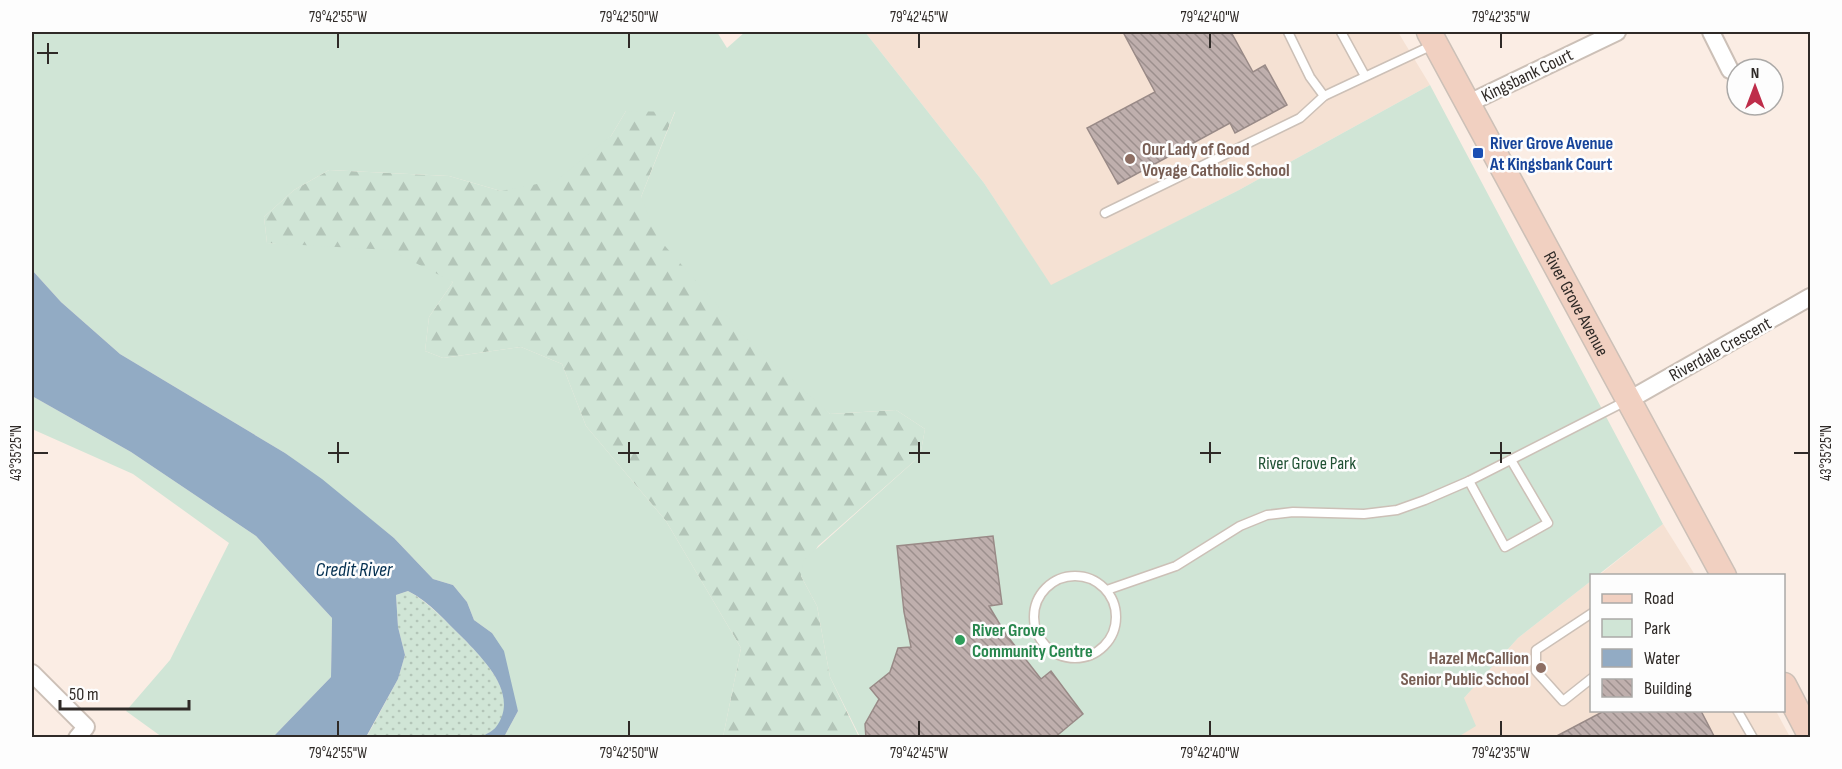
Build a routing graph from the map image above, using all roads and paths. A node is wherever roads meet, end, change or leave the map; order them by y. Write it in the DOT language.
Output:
graph roads {
  1 [pos="1288,32"];
  2 [pos="1341,32"];
  3 [pos="1617,32"];
  4 [pos="1711,32"];
  5 [pos="1433,37"];
  6 [pos="1725,60"];
  7 [pos="1365,76"];
  8 [pos="1324,96"];
  9 [pos="1469,103"];
  10 [pos="1106,213"];
  11 [pos="1810,297"];
  12 [pos="1629,400"];
  13 [pos="1511,460"];
  14 [pos="1469,481"];
  15 [pos="1721,574"];
  16 [pos="1107,590"];
  17 [pos="1590,614"];
  18 [pos="32,673"];
  19 [pos="1590,680"];
  20 [pos="1785,688"];
  21 [pos="1738,712"];
  22 [pos="1810,735"];
  23 [pos="77,738"];
  24 [pos="1753,738"];
  1 -- 8 [label="lane"];
  2 -- 7 [label="lane"];
  3 -- 9 [label="street, Kingsbank Court"];
  4 -- 6 [label="street"];
  5 -- 7 [label="lane"];
  5 -- 9 [label="street, River Grove Avenue"];
  7 -- 8 [label="lane"];
  8 -- 10 [label="lane"];
  9 -- 12 [label="street, River Grove Avenue"];
  11 -- 12 [label="street, Riverdale Crescent"];
  12 -- 13 [label="lane"];
  12 -- 15 [label="street, River Grove Avenue"];
  13 -- 14 [label="lane"];
  13 -- 14 [label="lane"];
  14 -- 16 [label="lane"];
  16 -- 16 [label="lane"];
  17 -- 19 [label="lane"];
  18 -- 23 [label="street"];
  20 -- 22 [label="street"];
  21 -- 24 [label="lane"];
}
